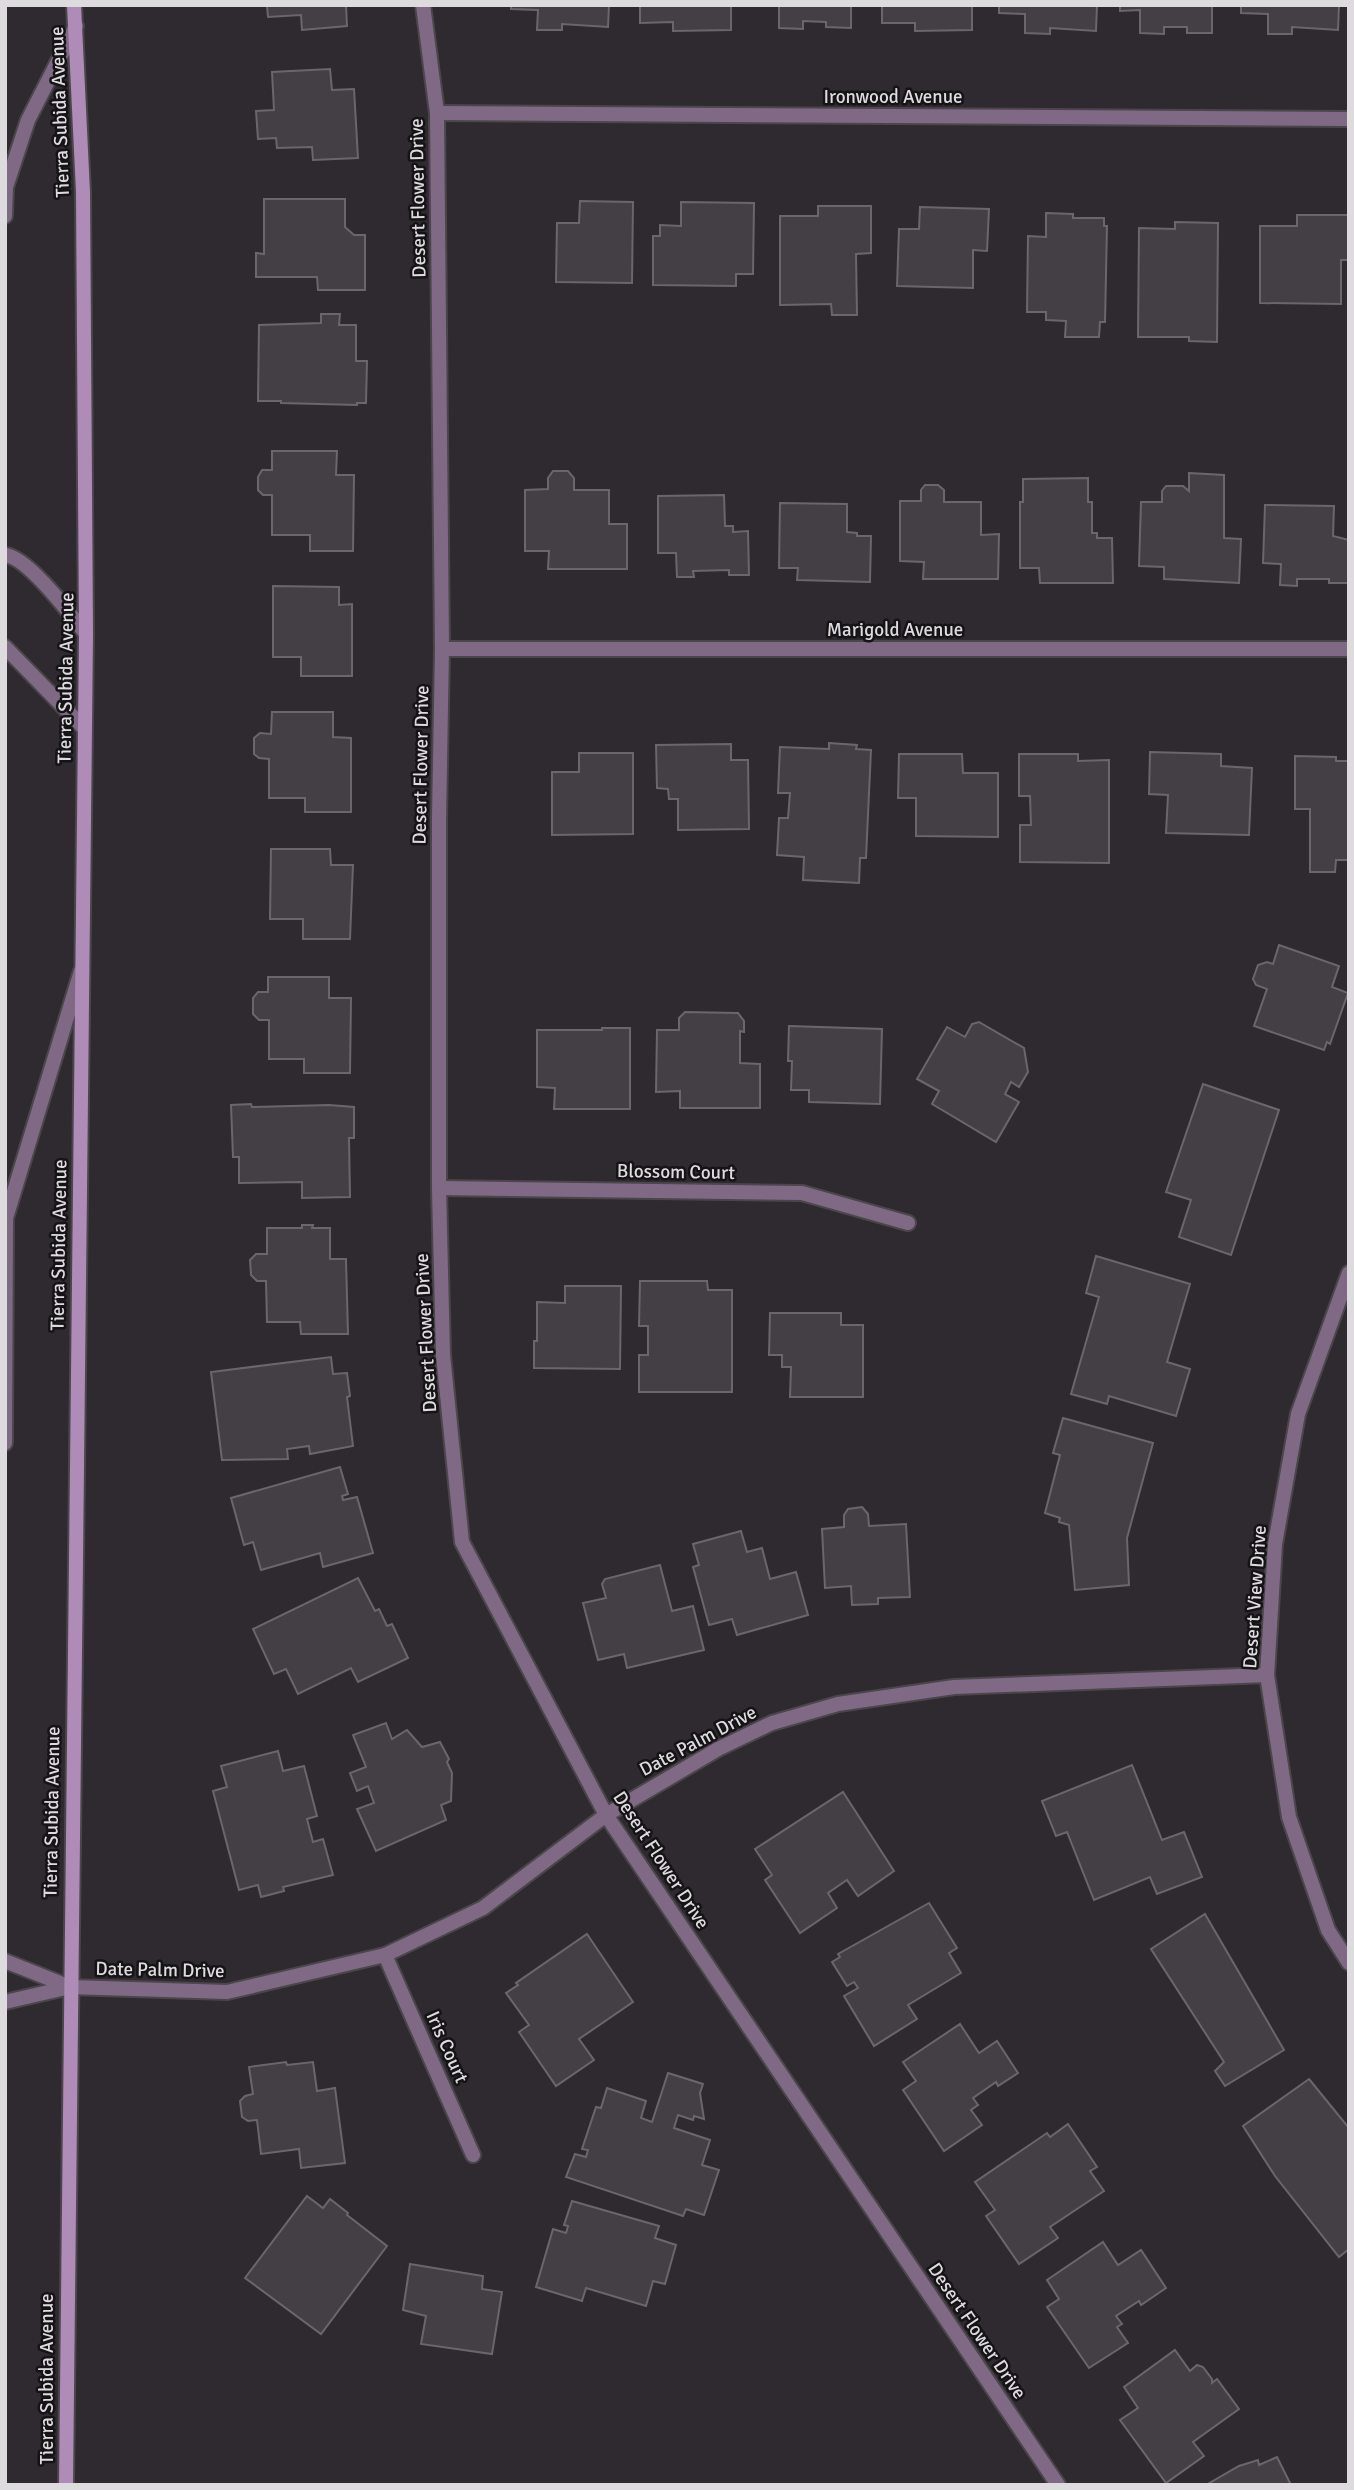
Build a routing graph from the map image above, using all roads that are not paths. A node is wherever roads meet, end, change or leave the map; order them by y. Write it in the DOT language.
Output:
graph roads {
  1 [pos="74,5"];
  2 [pos="423,5"];
  3 [pos="76,26"];
  4 [pos="437,113"];
  5 [pos="1349,119"];
  6 [pos="5,216"];
  7 [pos="5,555"];
  8 [pos="86,634"];
  9 [pos="5,647"];
  10 [pos="442,649"];
  11 [pos="1349,649"];
  12 [pos="84,728"];
  13 [pos="82,967"];
  14 [pos="439,1188"];
  15 [pos="908,1223"];
  16 [pos="1349,1273"];
  17 [pos="5,1443"];
  18 [pos="1267,1675"];
  19 [pos="606,1815"];
  20 [pos="385,1955"];
  21 [pos="5,1961"];
  22 [pos="1349,1962"];
  23 [pos="70,1987"];
  24 [pos="5,2002"];
  25 [pos="473,2155"];
  26 [pos="66,2485"];
  27 [pos="1058,2485"];
  1 -- 3 [label="main road, Tierra Subida Avenue"];
  2 -- 4 [label="street, Desert Flower Drive"];
  3 -- 6 [label="street"];
  3 -- 8 [label="main road, Tierra Subida Avenue"];
  4 -- 5 [label="street, Ironwood Avenue"];
  4 -- 10 [label="street, Desert Flower Drive"];
  7 -- 8 [label="street"];
  8 -- 12 [label="main road, Tierra Subida Avenue"];
  9 -- 12 [label="street"];
  10 -- 11 [label="street, Marigold Avenue"];
  10 -- 14 [label="street, Desert Flower Drive"];
  12 -- 13 [label="main road, Tierra Subida Avenue"];
  13 -- 17 [label="street"];
  13 -- 23 [label="main road, Tierra Subida Avenue"];
  14 -- 15 [label="street, Blossom Court"];
  14 -- 19 [label="street, Desert Flower Drive"];
  16 -- 18 [label="street, Desert View Drive"];
  18 -- 19 [label="street, Date Palm Drive"];
  18 -- 22 [label="street, Desert View Drive"];
  19 -- 20 [label="street, Date Palm Drive"];
  19 -- 27 [label="street, Desert Flower Drive"];
  20 -- 23 [label="street, Date Palm Drive"];
  20 -- 25 [label="street, Iris Court"];
  21 -- 23 [label="street, Date Palm Drive"];
  23 -- 24 [label="street, Date Palm Drive"];
  23 -- 26 [label="main road, Tierra Subida Avenue"];
}
